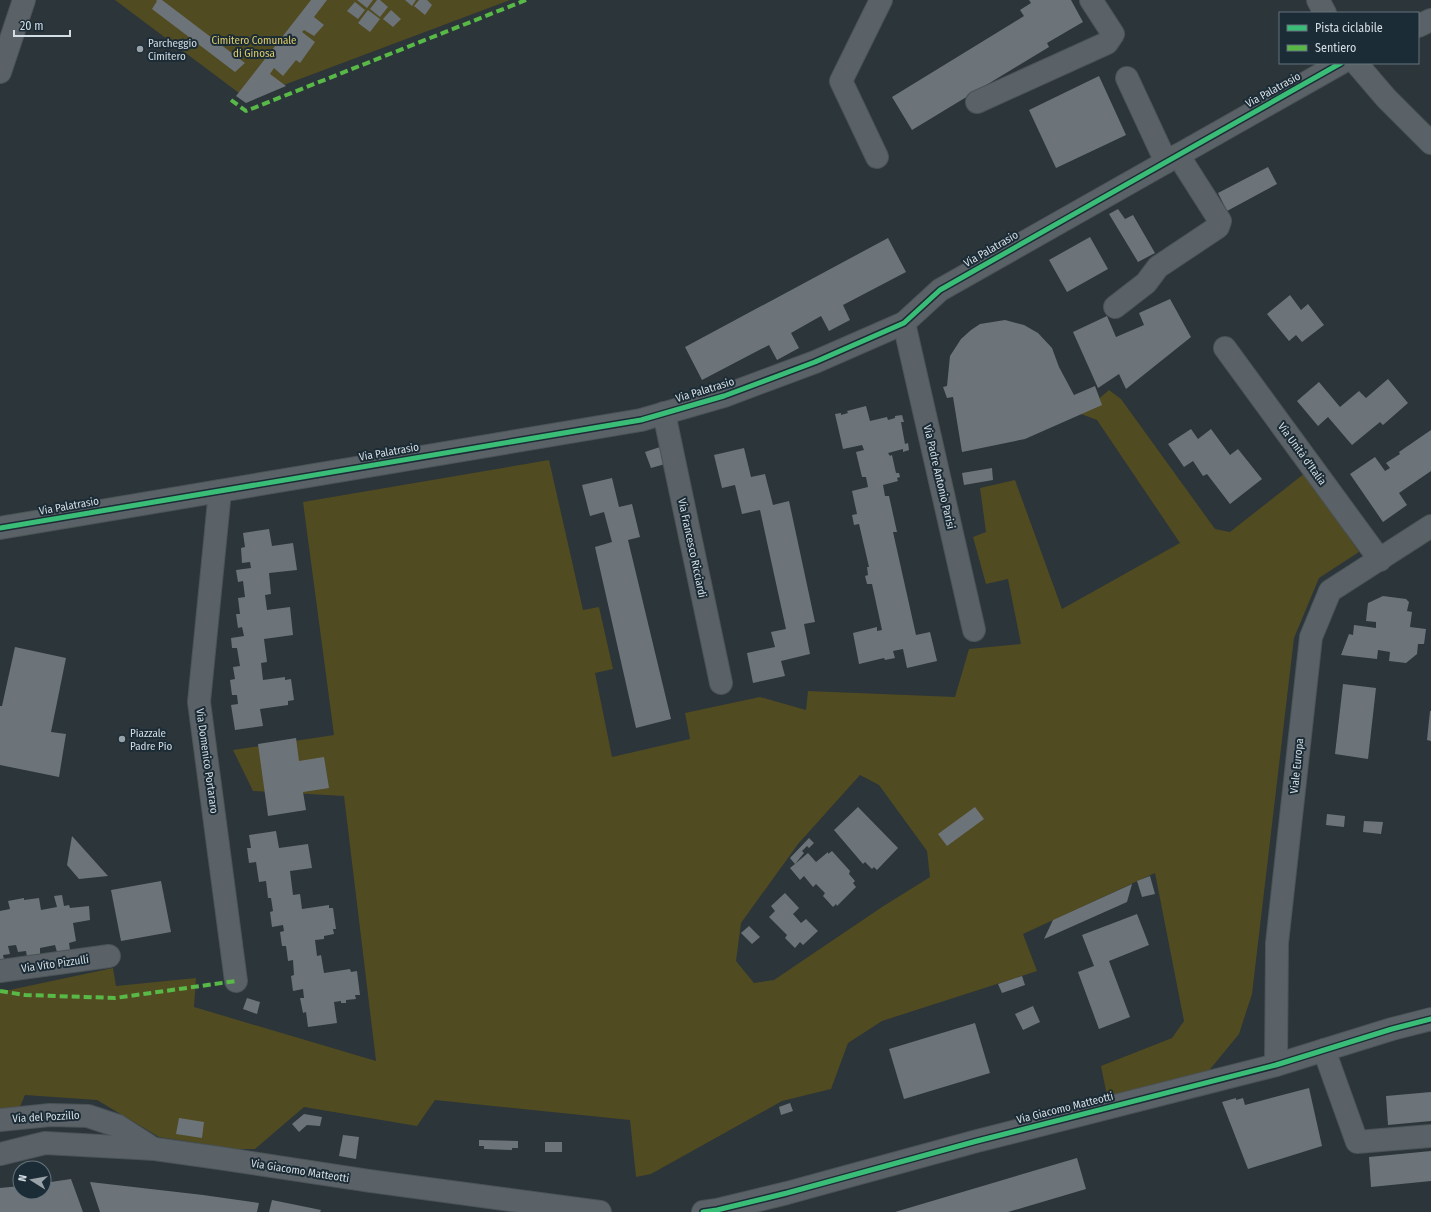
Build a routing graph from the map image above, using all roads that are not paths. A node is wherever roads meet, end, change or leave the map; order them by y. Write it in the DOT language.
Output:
graph roads {
  1 [pos="24,0"];
  2 [pos="881,0"];
  3 [pos="1091,0"];
  4 [pos="1318,0"];
  5 [pos="1324,12"];
  6 [pos="1431,20"];
  7 [pos="1419,26"];
  8 [pos="1339,64"];
  9 [pos="1357,64"];
  10 [pos="0,72"];
  11 [pos="1127,78"];
  12 [pos="977,102"];
  13 [pos="1431,143"];
  14 [pos="877,157"];
  15 [pos="1172,158"];
  16 [pos="1115,307"];
  17 [pos="904,323"];
  18 [pos="1225,348"];
  19 [pos="664,414"];
  20 [pos="220,491"];
  21 [pos="1431,526"];
  22 [pos="0,528"];
  23 [pos="1380,560"];
  24 [pos="974,630"];
  25 [pos="720,683"];
  26 [pos="109,956"];
  27 [pos="0,971"];
  28 [pos="236,981"];
  29 [pos="1431,1018"];
  30 [pos="1324,1050"];
  31 [pos="1276,1065"];
  32 [pos="0,1120"];
  33 [pos="1431,1136"];
  34 [pos="154,1149"];
  35 [pos="0,1154"];
  36 [pos="600,1212"];
  37 [pos="703,1212"];
  1 -- 10 [label="street"];
  2 -- 14 [label="street"];
  3 -- 12 [label="street"];
  4 -- 5 [label="street"];
  6 -- 7 [label="street"];
  8 -- 15 [label="street, Via Palatrasio"];
  9 -- 13 [label="street"];
  11 -- 15 [label="street"];
  15 -- 16 [label="street"];
  15 -- 17 [label="street, Via Palatrasio"];
  17 -- 19 [label="street, Via Palatrasio"];
  17 -- 24 [label="street, Via Padre Antonio Parisi"];
  18 -- 23 [label="street, Via Unità d'Italia"];
  19 -- 20 [label="street, Via Palatrasio"];
  19 -- 25 [label="street, Via Francesco Ricciardi"];
  20 -- 22 [label="street, Via Palatrasio"];
  20 -- 28 [label="street, Via Domenico Portararo"];
  21 -- 23 [label="street, Viale Europa"];
  23 -- 31 [label="street, Viale Europa"];
  26 -- 27 [label="street, Via Vito Pizzulli"];
  29 -- 30 [label="street, Via Giacomo Matteotti"];
  30 -- 31 [label="street, Via Giacomo Matteotti"];
  30 -- 33 [label="street"];
  31 -- 37 [label="street, Via Giacomo Matteotti"];
  32 -- 34 [label="street, Via del Pozzillo"];
  34 -- 35 [label="street, Via Giacomo Matteotti"];
  34 -- 36 [label="street, Via Giacomo Matteotti"];
}
